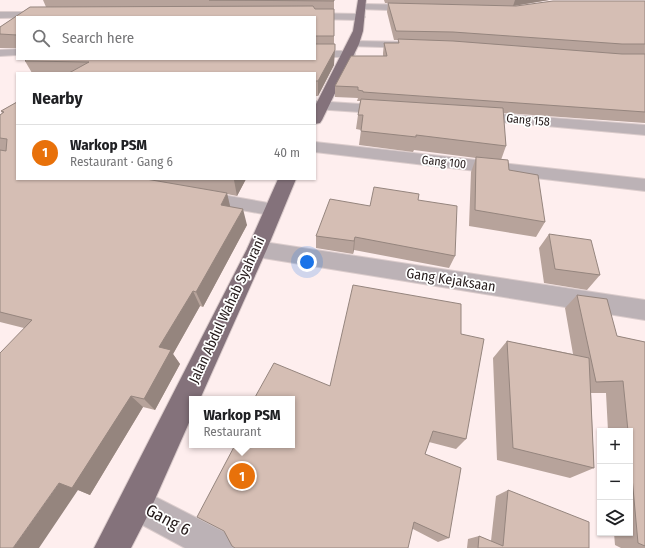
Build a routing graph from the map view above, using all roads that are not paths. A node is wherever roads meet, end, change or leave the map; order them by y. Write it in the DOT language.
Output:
graph roads {
  1 [pos="362,8"];
  2 [pos="426,8"];
  3 [pos="0,15"];
  4 [pos="58,15"];
  5 [pos="297,16"];
  6 [pos="429,46"];
  7 [pos="351,49"];
  8 [pos="16,52"];
  9 [pos="0,53"];
  10 [pos="316,54"];
  11 [pos="319,105"];
  12 [pos="402,111"];
  13 [pos="457,115"];
  14 [pos="316,116"];
  15 [pos="645,130"];
  16 [pos="316,147"];
  17 [pos="287,180"];
  18 [pos="645,185"];
  19 [pos="185,194"];
  20 [pos="274,210"];
  21 [pos="257,249"];
  22 [pos="645,310"];
  23 [pos="136,503"];
  24 [pos="112,548"];
  25 [pos="220,548"];
  1 -- 2 [label="street"];
  1 -- 5 [label="street"];
  1 -- 7 [label="highway"];
  3 -- 4 [label="street"];
  6 -- 7 [label="street"];
  7 -- 10 [label="street"];
  7 -- 11 [label="highway"];
  8 -- 9 [label="street"];
  11 -- 12 [label="street"];
  11 -- 14 [label="highway"];
  13 -- 15 [label="street, Gang 158"];
  16 -- 18 [label="street, Gang 100"];
  17 -- 20 [label="highway, Jalan Abdul Wahab Syahrani"];
  19 -- 20 [label="street"];
  20 -- 21 [label="highway, Jalan Abdul Wahab Syahrani"];
  21 -- 22 [label="street, Gang Kejaksaan"];
  21 -- 23 [label="highway, Jalan Abdul Wahab Syahrani"];
  23 -- 24 [label="highway, Jalan Abdul Wahab Syahrani"];
  23 -- 25 [label="street, Gang 6"];
}
